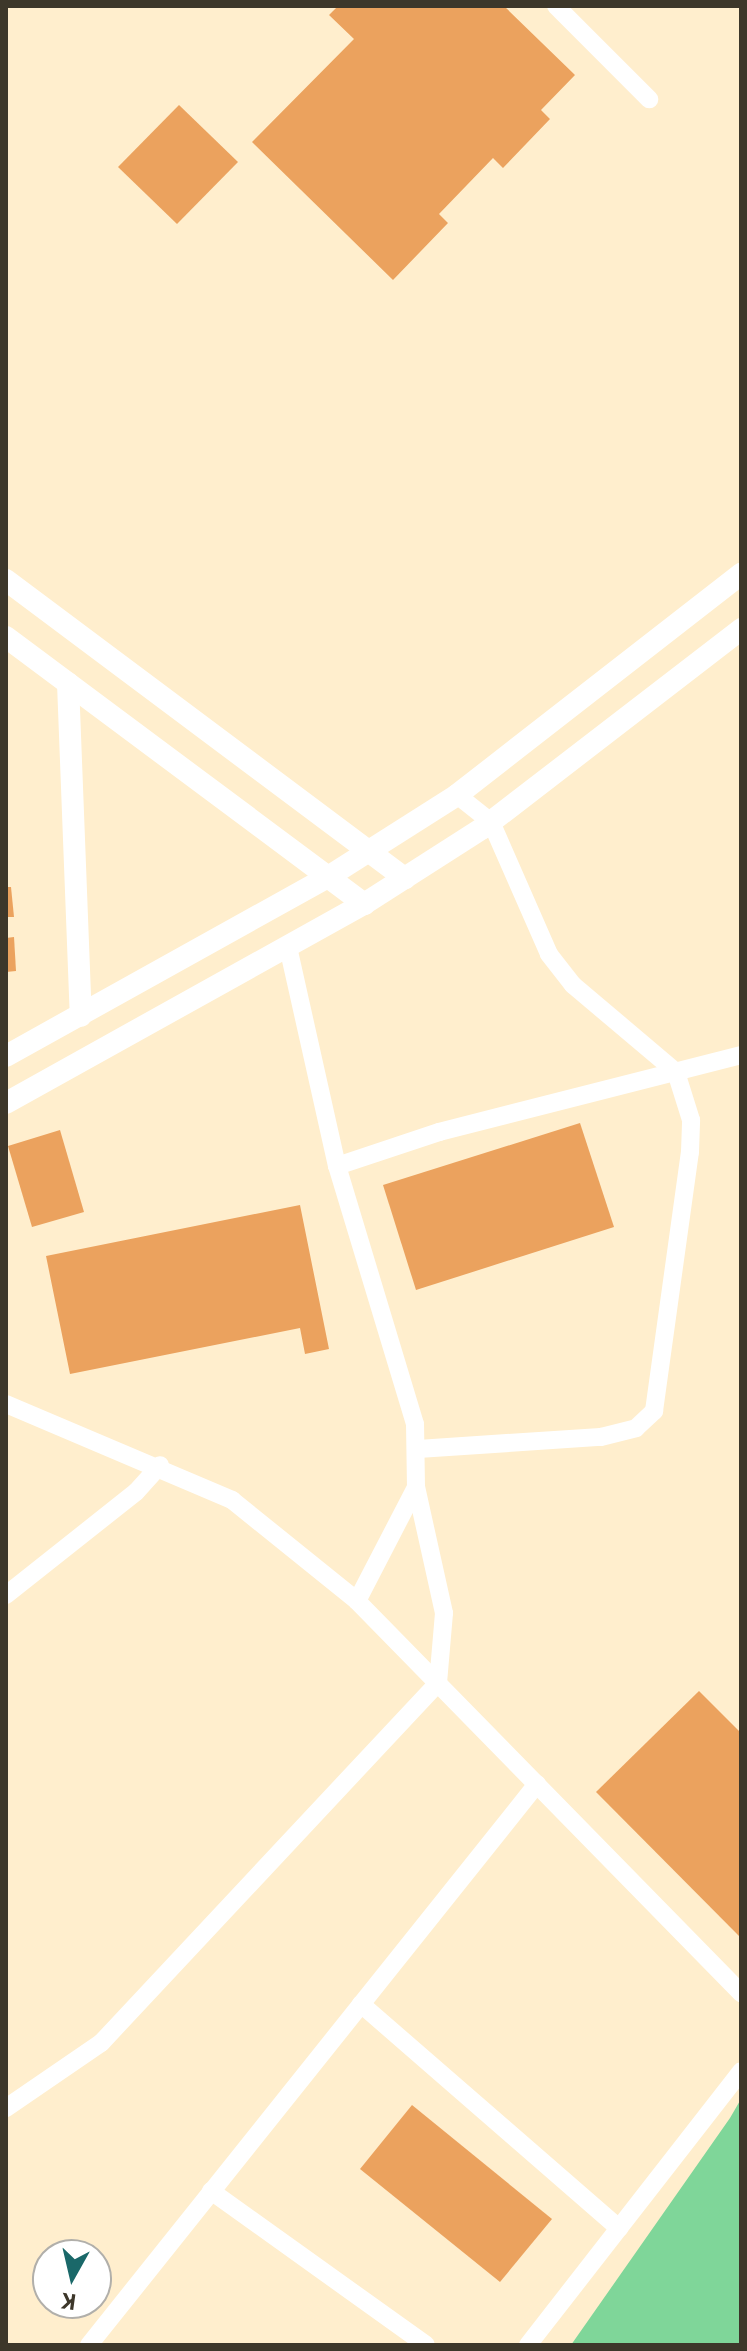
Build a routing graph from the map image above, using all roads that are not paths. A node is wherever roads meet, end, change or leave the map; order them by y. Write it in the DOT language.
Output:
graph roads {
  1 [pos="556,6"];
  2 [pos="649,99"];
  3 [pos="741,574"];
  4 [pos="6,580"];
  5 [pos="741,629"];
  6 [pos="6,637"];
  7 [pos="68,683"];
  8 [pos="457,795"];
  9 [pos="491,822"];
  10 [pos="368,851"];
  11 [pos="328,877"];
  12 [pos="405,878"];
  13 [pos="364,904"];
  14 [pos="288,947"];
  15 [pos="81,1016"];
  16 [pos="741,1055"];
  17 [pos="6,1056"];
  18 [pos="676,1072"];
  19 [pos="6,1103"];
  20 [pos="337,1166"];
  21 [pos="6,1404"];
  22 [pos="418,1449"];
  23 [pos="160,1465"];
  24 [pos="416,1487"];
  25 [pos="6,1595"];
  26 [pos="357,1601"];
  27 [pos="438,1683"];
  28 [pos="537,1784"];
  29 [pos="741,1993"];
  30 [pos="361,2004"];
  31 [pos="741,2071"];
  32 [pos="6,2108"];
  33 [pos="211,2191"];
  34 [pos="619,2228"];
  35 [pos="89,2345"];
  36 [pos="426,2345"];
  37 [pos="528,2345"];
  1 -- 2 [label="street"];
  3 -- 8 [label="main road"];
  4 -- 10 [label="main road"];
  5 -- 9 [label="main road"];
  6 -- 7 [label="main road"];
  7 -- 11 [label="main road"];
  7 -- 15 [label="main road"];
  8 -- 9 [label="street"];
  8 -- 10 [label="main road"];
  9 -- 12 [label="main road"];
  9 -- 18 [label="street"];
  10 -- 11 [label="main road"];
  10 -- 12 [label="main road"];
  11 -- 13 [label="main road"];
  11 -- 15 [label="main road"];
  12 -- 13 [label="main road"];
  13 -- 14 [label="main road"];
  14 -- 19 [label="main road"];
  14 -- 20 [label="street"];
  15 -- 17 [label="main road"];
  16 -- 18 [label="street"];
  18 -- 20 [label="street"];
  18 -- 22 [label="street"];
  20 -- 22 [label="street"];
  21 -- 23 [label="street"];
  22 -- 24 [label="street"];
  23 -- 25 [label="street"];
  23 -- 26 [label="street"];
  24 -- 26 [label="street"];
  24 -- 27 [label="street"];
  26 -- 27 [label="street"];
  27 -- 28 [label="street"];
  27 -- 32 [label="street"];
  28 -- 29 [label="street"];
  28 -- 30 [label="street"];
  30 -- 33 [label="street"];
  30 -- 34 [label="street"];
  31 -- 34 [label="street"];
  33 -- 35 [label="street"];
  33 -- 36 [label="street"];
  34 -- 37 [label="street"];
}
